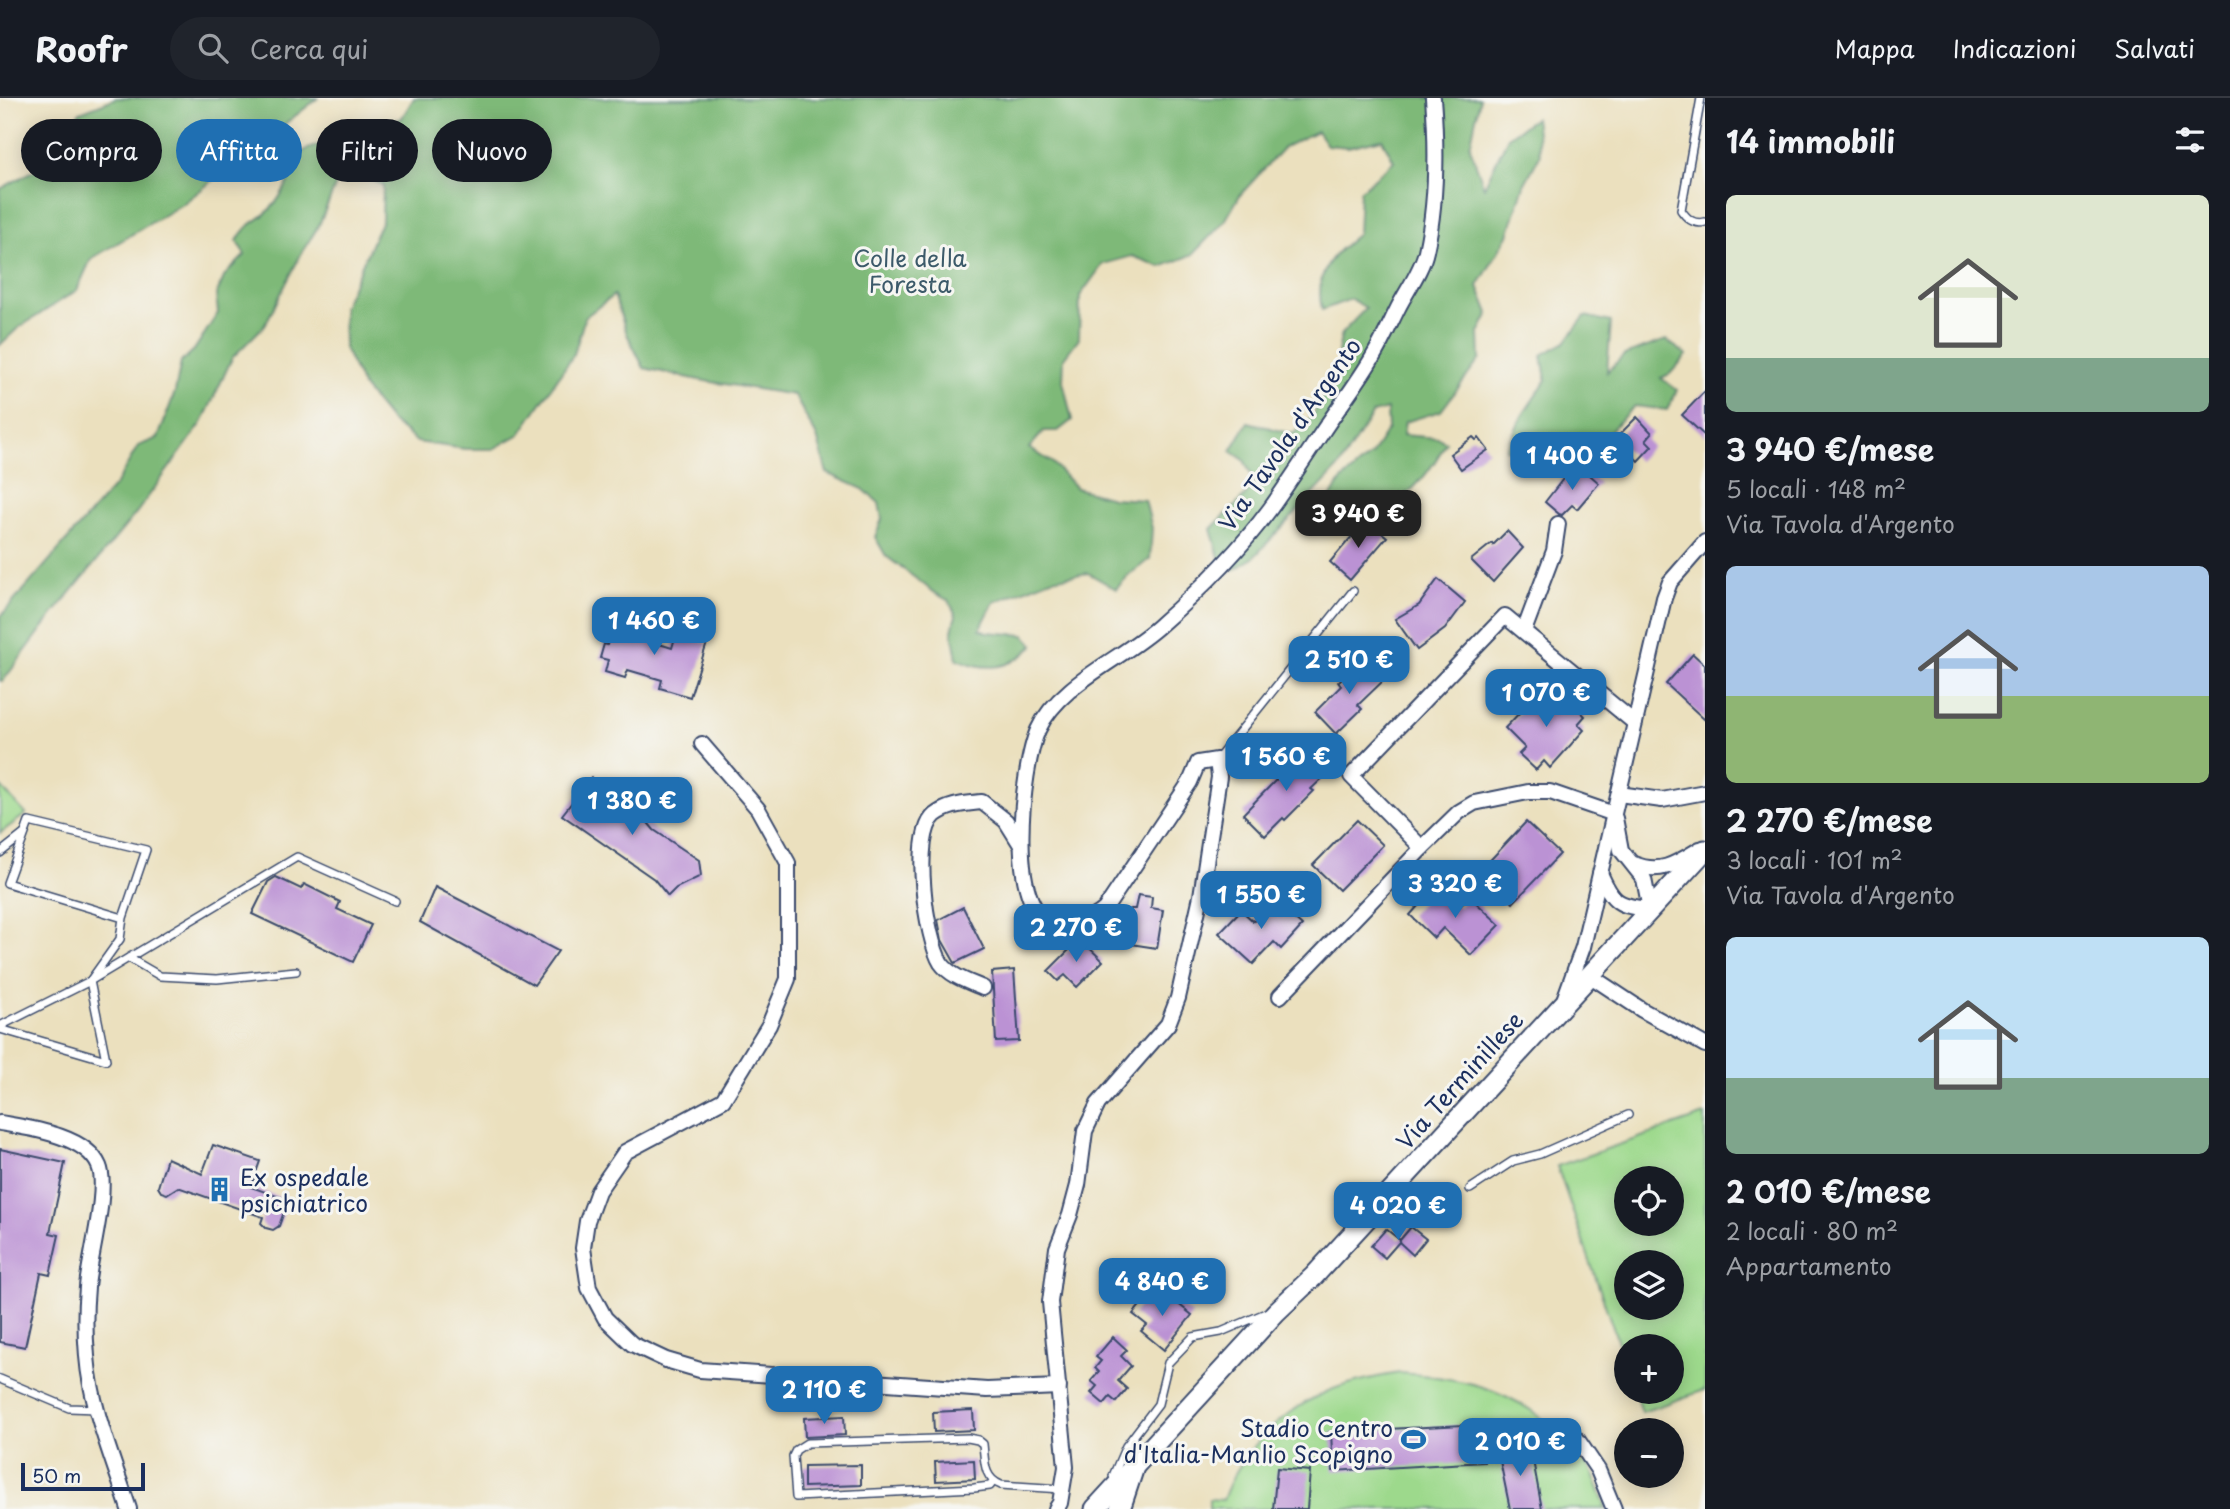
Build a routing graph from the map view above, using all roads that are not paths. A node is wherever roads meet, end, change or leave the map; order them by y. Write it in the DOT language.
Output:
graph roads {
  1 [pos="1433,98"];
  2 [pos="1701,98"];
  3 [pos="1705,222"];
  4 [pos="1558,524"];
  5 [pos="1705,542"];
  6 [pos="1353,591"];
  7 [pos="1524,631"];
  8 [pos="1635,723"];
  9 [pos="702,744"];
  10 [pos="1217,760"];
  11 [pos="1705,792"];
  12 [pos="1619,794"];
  13 [pos="1614,814"];
  14 [pos="24,834"];
  15 [pos="1021,846"];
  16 [pos="1422,848"];
  17 [pos="1705,849"];
  18 [pos="0,853"];
  19 [pos="1634,864"];
  20 [pos="1600,873"];
  21 [pos="396,901"];
  22 [pos="1650,909"];
  23 [pos="123,918"];
  24 [pos="129,958"];
  25 [pos="296,971"];
  26 [pos="1588,975"];
  27 [pos="90,981"];
  28 [pos="983,988"];
  29 [pos="1280,996"];
  30 [pos="1564,1002"];
  31 [pos="0,1028"];
  32 [pos="1705,1045"];
  33 [pos="1628,1115"];
  34 [pos="0,1123"];
  35 [pos="1470,1189"];
  36 [pos="1276,1311"];
  37 [pos="0,1379"];
  38 [pos="1059,1387"];
  39 [pos="97,1409"];
  40 [pos="1577,1439"];
  41 [pos="1135,1465"];
  42 [pos="993,1482"];
  43 [pos="1118,1483"];
  44 [pos="1062,1489"];
  45 [pos="129,1509"];
  46 [pos="1056,1509"];
  47 [pos="1094,1509"];
  48 [pos="1120,1509"];
  49 [pos="1614,1509"];
  1 -- 15 [label="street, Via Tavola d'Argento"];
  2 -- 3 [label="lane"];
  4 -- 7 [label="street"];
  5 -- 8 [label="street"];
  6 -- 10 [label="lane"];
  7 -- 8 [label="street"];
  7 -- 16 [label="street"];
  8 -- 12 [label="street"];
  9 -- 38 [label="street"];
  10 -- 15 [label="street, Via Tavola d'Argento"];
  10 -- 38 [label="street"];
  11 -- 12 [label="street"];
  12 -- 13 [label="street"];
  13 -- 16 [label="street"];
  13 -- 19 [label="street"];
  13 -- 20 [label="street"];
  14 -- 18 [label="lane"];
  14 -- 23 [label="lane"];
  14 -- 23 [label="lane"];
  15 -- 28 [label="street"];
  16 -- 29 [label="street"];
  17 -- 19 [label="street"];
  17 -- 22 [label="main road, Via Terminillese"];
  19 -- 22 [label="street"];
  20 -- 22 [label="street"];
  20 -- 30 [label="street"];
  21 -- 24 [label="lane"];
  22 -- 26 [label="main road, Via Terminillese"];
  23 -- 27 [label="lane"];
  24 -- 25 [label="lane"];
  24 -- 27 [label="lane"];
  26 -- 30 [label="main road, Via Terminillese"];
  26 -- 32 [label="street"];
  27 -- 31 [label="lane"];
  27 -- 31 [label="lane"];
  30 -- 36 [label="main road, Via Terminillese"];
  33 -- 35 [label="lane"];
  34 -- 39 [label="street"];
  36 -- 41 [label="main road, Via Terminillese"];
  36 -- 43 [label="lane"];
  37 -- 39 [label="lane"];
  38 -- 44 [label="street"];
  39 -- 45 [label="street"];
  40 -- 49 [label="street"];
  41 -- 43 [label="main road, Via Terminillese"];
  41 -- 48 [label="main road"];
  42 -- 42 [label="lane"];
  42 -- 44 [label="lane"];
  43 -- 47 [label="main road, Via Terminillese"];
  44 -- 46 [label="street"];
}
